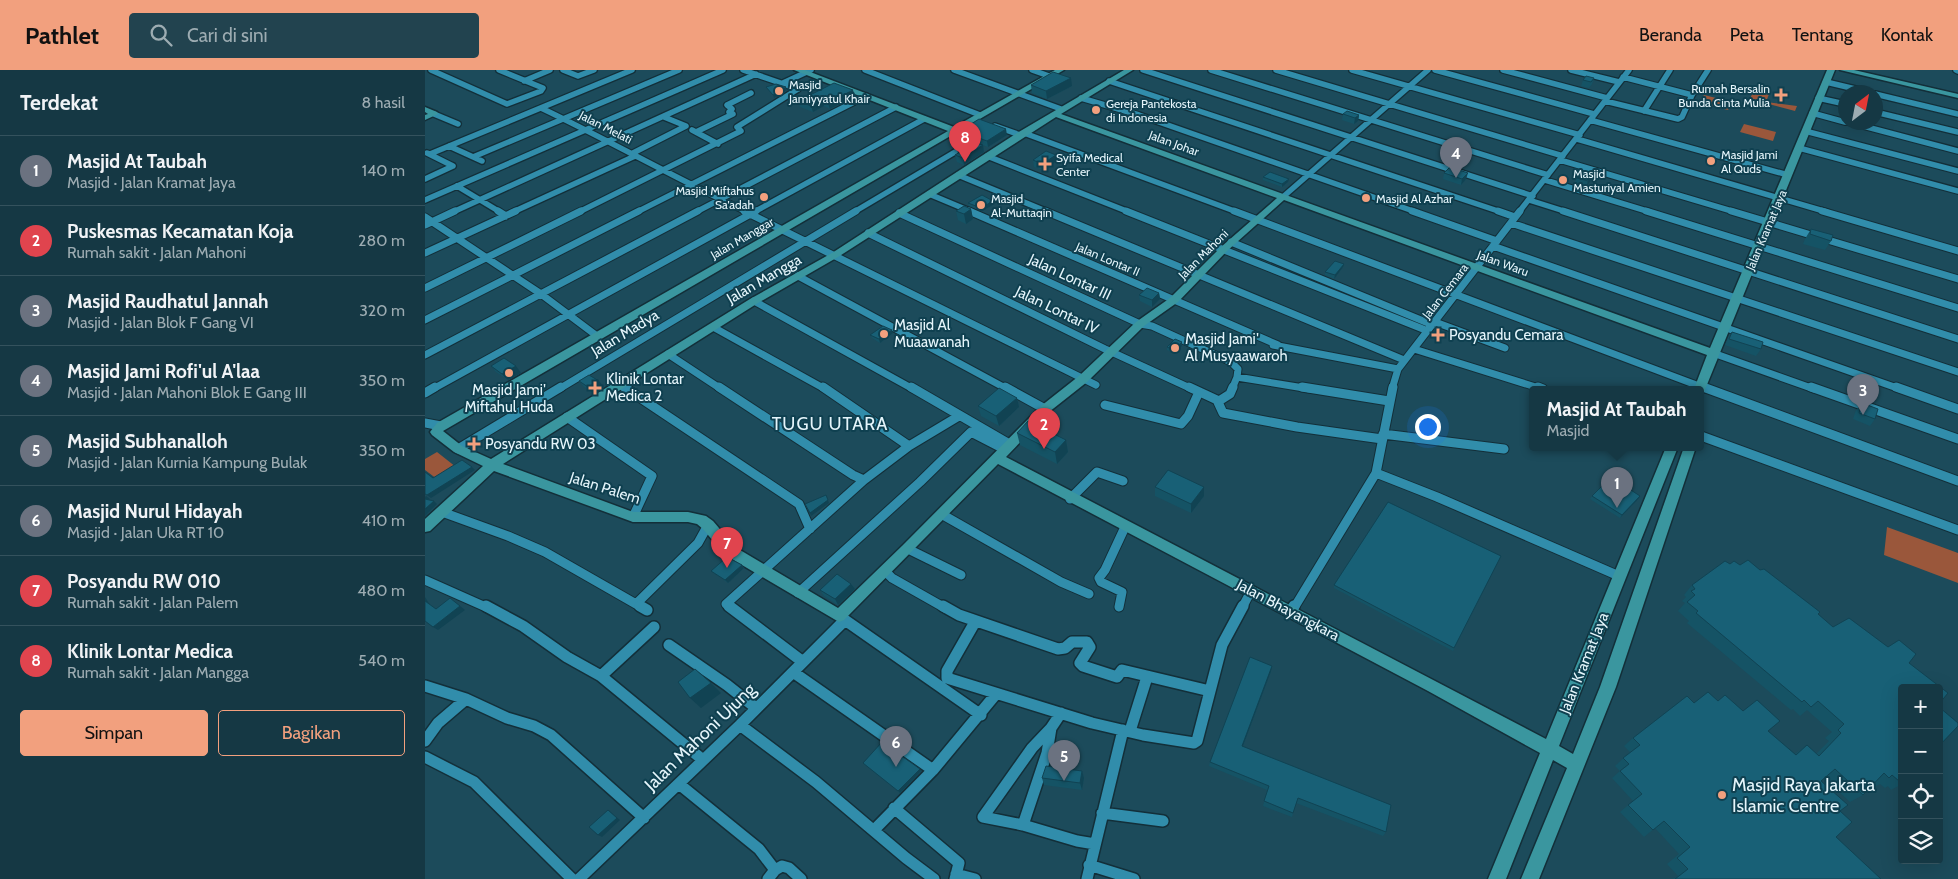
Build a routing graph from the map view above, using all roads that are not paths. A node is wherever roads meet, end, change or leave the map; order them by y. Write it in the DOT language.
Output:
graph roads {
  1 [pos="431,70"];
  2 [pos="499,70"];
  3 [pos="550,70"];
  4 [pos="563,70"];
  5 [pos="594,70"];
  6 [pos="633,70"];
  7 [pos="679,70"];
  8 [pos="723,70"];
  9 [pos="743,70"];
  10 [pos="865,70"];
  11 [pos="954,70"];
  12 [pos="1032,70"];
  13 [pos="1060,70"];
  14 [pos="1129,70"];
  15 [pos="1143,70"];
  16 [pos="1211,70"];
  17 [pos="1276,70"];
  18 [pos="1352,70"];
  19 [pos="1428,70"];
  20 [pos="1435,70"];
  21 [pos="1503,70"];
  22 [pos="1571,70"];
  23 [pos="1629,70"];
  24 [pos="1670,70"];
  25 [pos="1706,70"];
  26 [pos="1831,70"];
  27 [pos="1844,70"];
  28 [pos="805,71"];
  29 [pos="755,74"];
  30 [pos="1049,76"];
  31 [pos="1623,77"];
  32 [pos="524,80"];
  33 [pos="1109,81"];
  34 [pos="1619,82"];
  35 [pos="1826,82"];
  36 [pos="783,83"];
  37 [pos="1839,85"];
  38 [pos="1410,87"];
  39 [pos="1659,87"];
  40 [pos="751,93"];
  41 [pos="1020,93"];
  42 [pos="1692,95"];
  43 [pos="867,96"];
  44 [pos="1883,96"];
  45 [pos="1958,96"];
  46 [pos="1081,98"];
  47 [pos="1818,98"];
  48 [pos="1606,99"];
  49 [pos="1838,102"];
  50 [pos="1387,104"];
  51 [pos="896,107"];
  52 [pos="541,108"];
  53 [pos="425,109"];
  54 [pos="1644,111"];
  55 [pos="1058,112"];
  56 [pos="1812,113"];
  57 [pos="434,114"];
  58 [pos="1883,114"];
  59 [pos="1958,114"];
  60 [pos="664,117"];
  61 [pos="1592,117"];
  62 [pos="425,118"];
  63 [pos="564,118"];
  64 [pos="979,118"];
  65 [pos="924,119"];
  66 [pos="1371,120"];
  67 [pos="1838,120"];
  68 [pos="458,124"];
  69 [pos="992,125"];
  70 [pos="686,126"];
  71 [pos="587,130"];
  72 [pos="954,130"];
  73 [pos="1878,130"];
  74 [pos="696,132"];
  75 [pos="1805,132"];
  76 [pos="1958,132"];
  77 [pos="1022,134"];
  78 [pos="1352,137"];
  79 [pos="1578,137"];
  80 [pos="611,141"];
  81 [pos="718,144"];
  82 [pos="449,146"];
  83 [pos="1804,149"];
  84 [pos="1958,151"];
  85 [pos="955,152"];
  86 [pos="427,153"];
  87 [pos="634,154"];
  88 [pos="473,156"];
  89 [pos="987,156"];
  90 [pos="1331,156"];
  91 [pos="1562,159"];
  92 [pos="482,161"];
  93 [pos="663,171"];
  94 [pos="1958,171"];
  95 [pos="958,175"];
  96 [pos="1309,175"];
  97 [pos="1788,175"];
  98 [pos="425,179"];
  99 [pos="1548,179"];
  100 [pos="457,186"];
  101 [pos="692,186"];
  102 [pos="1958,192"];
  103 [pos="929,194"];
  104 [pos="1284,196"];
  105 [pos="720,199"];
  106 [pos="425,200"];
  107 [pos="480,200"];
  108 [pos="1532,200"];
  109 [pos="1779,200"];
  110 [pos="899,213"];
  111 [pos="751,214"];
  112 [pos="505,216"];
  113 [pos="425,217"];
  114 [pos="1258,219"];
  115 [pos="1513,220"];
  116 [pos="1767,222"];
  117 [pos="429,223"];
  118 [pos="783,230"];
  119 [pos="868,233"];
  120 [pos="456,239"];
  121 [pos="806,241"];
  122 [pos="1495,243"];
  123 [pos="1228,246"];
  124 [pos="1759,246"];
  125 [pos="1958,251"];
  126 [pos="425,253"];
  127 [pos="835,255"];
  128 [pos="485,259"];
  129 [pos="1478,267"];
  130 [pos="1749,271"];
  131 [pos="1200,274"];
  132 [pos="798,276"];
  133 [pos="512,277"];
  134 [pos="1958,279"];
  135 [pos="425,288"];
  136 [pos="541,294"];
  137 [pos="1457,294"];
  138 [pos="1737,298"];
  139 [pos="1174,300"];
  140 [pos="754,301"];
  141 [pos="1958,308"];
  142 [pos="568,315"];
  143 [pos="425,320"];
  144 [pos="1140,324"];
  145 [pos="713,326"];
  146 [pos="1432,326"];
  147 [pos="1724,327"];
  148 [pos="597,336"];
  149 [pos="1958,339"];
  150 [pos="1263,344"];
  151 [pos="1278,345"];
  152 [pos="1505,348"];
  153 [pos="1414,349"];
  154 [pos="1112,351"];
  155 [pos="1713,353"];
  156 [pos="668,354"];
  157 [pos="425,355"];
  158 [pos="1404,360"];
  159 [pos="1398,369"];
  160 [pos="1958,372"];
  161 [pos="1237,377"];
  162 [pos="1083,379"];
  163 [pos="619,384"];
  164 [pos="1096,385"];
  165 [pos="1533,386"];
  166 [pos="1695,386"];
  167 [pos="1701,386"];
  168 [pos="1704,389"];
  169 [pos="1199,392"];
  170 [pos="425,393"];
  171 [pos="1219,401"];
  172 [pos="1389,401"];
  173 [pos="1105,405"];
  174 [pos="1045,409"];
  175 [pos="1958,409"];
  176 [pos="959,416"];
  177 [pos="567,417"];
  178 [pos="425,423"];
  179 [pos="439,428"];
  180 [pos="1382,437"];
  181 [pos="1704,437"];
  182 [pos="1958,439"];
  183 [pos="909,446"];
  184 [pos="458,449"];
  185 [pos="1505,449"];
  186 [pos="1005,451"];
  187 [pos="1669,451"];
  188 [pos="1689,451"];
  189 [pos="492,465"];
  190 [pos="1376,473"];
  191 [pos="864,480"];
  192 [pos="1123,481"];
  193 [pos="1958,481"];
  194 [pos="1070,498"];
  195 [pos="442,512"];
  196 [pos="943,515"];
  197 [pos="633,517"];
  198 [pos="708,525"];
  199 [pos="425,527"];
  200 [pos="1125,527"];
  201 [pos="810,529"];
  202 [pos="1958,530"];
  203 [pos="908,549"];
  204 [pos="763,572"];
  205 [pos="886,572"];
  206 [pos="961,575"];
  207 [pos="1619,576"];
  208 [pos="425,580"];
  209 [pos="1251,591"];
  210 [pos="798,593"];
  211 [pos="1089,594"];
  212 [pos="636,604"];
  213 [pos="1119,607"];
  214 [pos="647,610"];
  215 [pos="1291,612"];
  216 [pos="842,618"];
  217 [pos="975,622"];
  218 [pos="654,627"];
  219 [pos="669,645"];
  220 [pos="803,662"];
  221 [pos="793,672"];
  222 [pos="601,676"];
  223 [pos="1147,677"];
  224 [pos="425,686"];
  225 [pos="1210,691"];
  226 [pos="996,694"];
  227 [pos="466,699"];
  228 [pos="756,708"];
  229 [pos="1061,713"];
  230 [pos="981,714"];
  231 [pos="740,725"];
  232 [pos="1051,728"];
  233 [pos="1127,731"];
  234 [pos="551,735"];
  235 [pos="425,740"];
  236 [pos="1197,741"];
  237 [pos="1549,749"];
  238 [pos="425,757"];
  239 [pos="703,760"];
  240 [pos="1577,765"];
  241 [pos="933,770"];
  242 [pos="679,784"];
  243 [pos="894,808"];
  244 [pos="1102,814"];
  245 [pos="644,818"];
  246 [pos="1163,821"];
  247 [pos="1023,825"];
  248 [pos="874,830"];
  249 [pos="1095,844"];
  250 [pos="1089,865"];
  251 [pos="772,875"];
  252 [pos="956,877"];
  253 [pos="572,879"];
  254 [pos="579,879"];
  255 [pos="801,879"];
  256 [pos="934,879"];
  257 [pos="975,879"];
  258 [pos="1087,879"];
  259 [pos="1134,879"];
  260 [pos="1497,879"];
  261 [pos="1530,879"];
  1 -- 32 [label="street"];
  2 -- 32 [label="street"];
  3 -- 32 [label="street"];
  4 -- 5 [label="street"];
  6 -- 52 [label="street"];
  7 -- 63 [label="street"];
  8 -- 71 [label="street"];
  9 -- 29 [label="street"];
  10 -- 64 [label="street"];
  11 -- 41 [label="street"];
  12 -- 30 [label="street"];
  13 -- 30 [label="street, Jalan Manggar"];
  14 -- 33 [label="street, Jalan Mangga"];
  15 -- 78 [label="street"];
  16 -- 66 [label="street"];
  17 -- 50 [label="street"];
  18 -- 38 [label="street"];
  19 -- 38 [label="street, Jalan Mahoni"];
  20 -- 61 [label="street"];
  21 -- 48 [label="street"];
  22 -- 34 [label="street"];
  23 -- 31 [label="street, Jalan Cemara"];
  24 -- 39 [label="street"];
  25 -- 42 [label="street"];
  26 -- 35 [label="street, Jalan Kramat Jaya"];
  27 -- 45 [label="street"];
  28 -- 36 [label="street"];
  28 -- 43 [label="street"];
  29 -- 36 [label="street"];
  29 -- 60 [label="street"];
  30 -- 41 [label="street, Jalan Manggar"];
  31 -- 34 [label="street, Jalan Cemara"];
  31 -- 39 [label="street"];
  33 -- 46 [label="street, Jalan Mangga"];
  33 -- 90 [label="street"];
  34 -- 48 [label="street, Jalan Cemara"];
  35 -- 37 [label="street"];
  35 -- 47 [label="street, Jalan Kramat Jaya"];
  36 -- 81 [label="street"];
  38 -- 50 [label="street, Jalan Mahoni"];
  38 -- 79 [label="street"];
  39 -- 42 [label="street"];
  39 -- 54 [label="street"];
  40 -- 74 [label="street"];
  41 -- 55 [label="street"];
  41 -- 64 [label="street, Jalan Manggar"];
  42 -- 54 [label="street"];
  43 -- 51 [label="street"];
  43 -- 101 [label="street"];
  44 -- 59 [label="street"];
  46 -- 55 [label="street, Jalan Mangga"];
  46 -- 96 [label="street"];
  47 -- 49 [label="street"];
  47 -- 56 [label="street, Jalan Kramat Jaya"];
  48 -- 54 [label="street"];
  48 -- 61 [label="street, Jalan Cemara"];
  50 -- 66 [label="street, Jalan Mahoni"];
  50 -- 91 [label="street"];
  51 -- 65 [label="street"];
  51 -- 105 [label="street"];
  52 -- 63 [label="street, Jalan Melati"];
  52 -- 82 [label="street"];
  53 -- 57 [label="street"];
  55 -- 77 [label="street, Jalan Mangga"];
  55 -- 104 [label="street, Jalan Johar"];
  56 -- 67 [label="street"];
  56 -- 75 [label="street, Jalan Kramat Jaya"];
  57 -- 62 [label="street"];
  57 -- 68 [label="street"];
  58 -- 76 [label="street"];
  60 -- 70 [label="street"];
  60 -- 80 [label="street"];
  61 -- 79 [label="street, Jalan Cemara"];
  61 -- 97 [label="street"];
  63 -- 71 [label="street, Jalan Melati"];
  63 -- 88 [label="street"];
  64 -- 72 [label="street, Jalan Manggar"];
  65 -- 72 [label="street"];
  65 -- 111 [label="street"];
  66 -- 78 [label="street, Jalan Mahoni"];
  66 -- 99 [label="street"];
  69 -- 77 [label="street"];
  70 -- 74 [label="street"];
  70 -- 87 [label="street"];
  71 -- 80 [label="street, Jalan Melati"];
  71 -- 100 [label="street"];
  72 -- 118 [label="street, Jalan Manggar"];
  73 -- 84 [label="street"];
  74 -- 81 [label="street"];
  75 -- 83 [label="street, Jalan Kramat Jaya"];
  75 -- 94 [label="street"];
  77 -- 89 [label="street, Jalan Mangga"];
  77 -- 114 [label="street"];
  78 -- 90 [label="street, Jalan Mahoni"];
  78 -- 108 [label="street"];
  79 -- 91 [label="street, Jalan Cemara"];
  79 -- 109 [label="street"];
  80 -- 87 [label="street, Jalan Melati"];
  80 -- 107 [label="street"];
  81 -- 93 [label="street"];
  82 -- 86 [label="street"];
  82 -- 88 [label="street"];
  83 -- 97 [label="street, Jalan Kramat Jaya"];
  83 -- 102 [label="street"];
  85 -- 121 [label="street"];
  86 -- 98 [label="street"];
  87 -- 93 [label="street, Jalan Melati"];
  87 -- 112 [label="street"];
  88 -- 92 [label="street"];
  89 -- 95 [label="street, Jalan Mangga"];
  89 -- 123 [label="street"];
  90 -- 96 [label="street, Jalan Mahoni"];
  90 -- 115 [label="street"];
  91 -- 99 [label="street, Jalan Cemara"];
  91 -- 116 [label="street"];
  93 -- 101 [label="street, Jalan Melati"];
  93 -- 128 [label="street"];
  95 -- 103 [label="street, Jalan Mangga"];
  95 -- 131 [label="street"];
  96 -- 104 [label="street, Jalan Mahoni"];
  96 -- 122 [label="street"];
  97 -- 109 [label="street, Jalan Kramat Jaya"];
  99 -- 108 [label="street, Jalan Cemara"];
  99 -- 124 [label="street"];
  100 -- 106 [label="street"];
  100 -- 107 [label="street"];
  101 -- 105 [label="street, Jalan Melati"];
  101 -- 133 [label="street"];
  103 -- 110 [label="street, Jalan Mangga"];
  103 -- 139 [label="street, Jalan Lontar II"];
  104 -- 114 [label="street, Jalan Mahoni"];
  104 -- 129 [label="street, Jalan Waru"];
  105 -- 111 [label="street, Jalan Melati"];
  105 -- 136 [label="street"];
  107 -- 112 [label="street"];
  107 -- 117 [label="street"];
  108 -- 115 [label="street, Jalan Cemara"];
  108 -- 130 [label="street"];
  109 -- 116 [label="street, Jalan Kramat Jaya"];
  109 -- 125 [label="street"];
  110 -- 119 [label="street, Jalan Mangga"];
  110 -- 144 [label="street, Jalan Lontar III"];
  111 -- 118 [label="street, Jalan Melati"];
  111 -- 142 [label="street"];
  112 -- 120 [label="street"];
  113 -- 117 [label="street"];
  114 -- 123 [label="street, Jalan Mahoni"];
  114 -- 137 [label="street"];
  115 -- 122 [label="street, Jalan Cemara"];
  115 -- 138 [label="street"];
  116 -- 124 [label="street, Jalan Kramat Jaya"];
  116 -- 134 [label="street"];
  117 -- 120 [label="street"];
  118 -- 121 [label="street, Jalan Melati"];
  118 -- 148 [label="street, Jalan Manggar"];
  119 -- 127 [label="street, Jalan Mangga"];
  119 -- 154 [label="street, Jalan Lontar IV"];
  120 -- 126 [label="street"];
  120 -- 128 [label="street"];
  121 -- 127 [label="street, Jalan Melati"];
  121 -- 184 [label="street, Jalan Madya"];
  122 -- 129 [label="street, Jalan Cemara"];
  122 -- 147 [label="street"];
  123 -- 131 [label="street, Jalan Mahoni"];
  123 -- 146 [label="street"];
  124 -- 130 [label="street, Jalan Kramat Jaya"];
  124 -- 141 [label="street"];
  127 -- 132 [label="street, Jalan Mangga"];
  127 -- 162 [label="street, Jalan Melati"];
  128 -- 133 [label="street"];
  128 -- 135 [label="street"];
  129 -- 137 [label="street, Jalan Cemara"];
  129 -- 155 [label="street, Jalan Waru"];
  130 -- 138 [label="street, Jalan Kramat Jaya"];
  130 -- 149 [label="street"];
  131 -- 139 [label="street, Jalan Mahoni"];
  131 -- 158 [label="street"];
  132 -- 140 [label="street, Jalan Mangga"];
  132 -- 174 [label="street"];
  133 -- 136 [label="street"];
  133 -- 143 [label="street"];
  136 -- 142 [label="street"];
  136 -- 157 [label="street"];
  137 -- 146 [label="street, Jalan Cemara"];
  137 -- 166 [label="street"];
  138 -- 147 [label="street, Jalan Kramat Jaya"];
  138 -- 160 [label="street"];
  139 -- 144 [label="street, Jalan Mahoni"];
  139 -- 151 [label="street, Jalan Lontar II"];
  140 -- 145 [label="street, Jalan Mangga"];
  140 -- 176 [label="street"];
  142 -- 148 [label="street"];
  142 -- 170 [label="street"];
  144 -- 154 [label="street, Jalan Mahoni"];
  144 -- 161 [label="street, Jalan Lontar III"];
  145 -- 156 [label="street, Jalan Mangga"];
  145 -- 183 [label="street"];
  146 -- 152 [label="street"];
  146 -- 153 [label="street, Jalan Cemara"];
  147 -- 155 [label="street, Jalan Kramat Jaya"];
  147 -- 175 [label="street"];
  148 -- 179 [label="street, Jalan Manggar"];
  150 -- 151 [label="street"];
  151 -- 159 [label="street"];
  153 -- 158 [label="street, Jalan Cemara"];
  153 -- 165 [label="street"];
  154 -- 162 [label="street, Jalan Mahoni"];
  154 -- 169 [label="street, Jalan Lontar IV"];
  155 -- 167 [label="street, Jalan Kramat Jaya"];
  155 -- 182 [label="street"];
  156 -- 163 [label="street, Jalan Mangga"];
  156 -- 191 [label="street"];
  158 -- 159 [label="street, Jalan Cemara"];
  159 -- 172 [label="street, Jalan Cemara"];
  161 -- 171 [label="street"];
  161 -- 172 [label="street"];
  162 -- 164 [label="street, Jalan Melati"];
  162 -- 174 [label="street, Jalan Mahoni"];
  163 -- 177 [label="street, Jalan Mangga"];
  163 -- 201 [label="street"];
  168 -- 193 [label="street"];
  169 -- 171 [label="street, Jalan Lontar IV"];
  169 -- 173 [label="street"];
  171 -- 180 [label="street"];
  172 -- 180 [label="street, Jalan Cemara"];
  174 -- 186 [label="street, Jalan Mahoni"];
  176 -- 183 [label="street"];
  176 -- 186 [label="street"];
  177 -- 189 [label="street, Jalan Mangga"];
  177 -- 197 [label="street"];
  178 -- 179 [label="street"];
  179 -- 184 [label="street, Jalan Palem"];
  180 -- 185 [label="street"];
  180 -- 190 [label="street, Jalan Cemara"];
  181 -- 202 [label="street"];
  183 -- 191 [label="street"];
  184 -- 189 [label="street, Jalan Palem"];
  186 -- 194 [label="street, Jalan Bhayangkara"];
  186 -- 196 [label="street, Jalan Mahoni Ujung"];
  186 -- 210 [label="street"];
  187 -- 207 [label="street, Jalan Kramat Jaya"];
  188 -- 240 [label="street, Jalan Kramat Jaya"];
  189 -- 195 [label="street, Jalan Mangga"];
  189 -- 197 [label="street, Jalan Palem"];
  190 -- 207 [label="street"];
  190 -- 215 [label="street"];
  191 -- 201 [label="street"];
  192 -- 194 [label="street"];
  194 -- 200 [label="street, Jalan Bhayangkara"];
  195 -- 199 [label="street, Jalan Mangga"];
  195 -- 212 [label="street"];
  196 -- 203 [label="street, Jalan Mahoni Ujung"];
  196 -- 211 [label="street"];
  197 -- 198 [label="street, Jalan Palem"];
  198 -- 204 [label="street"];
  198 -- 212 [label="street"];
  200 -- 209 [label="street, Jalan Bhayangkara"];
  200 -- 213 [label="street"];
  201 -- 204 [label="street"];
  203 -- 205 [label="street, Jalan Mahoni Ujung"];
  203 -- 206 [label="street"];
  204 -- 210 [label="street"];
  204 -- 220 [label="street"];
  205 -- 216 [label="street, Jalan Mahoni Ujung"];
  205 -- 217 [label="street"];
  207 -- 237 [label="street, Jalan Kramat Jaya"];
  208 -- 222 [label="street"];
  209 -- 215 [label="street, Jalan Bhayangkara"];
  209 -- 225 [label="street"];
  210 -- 216 [label="street"];
  212 -- 214 [label="street"];
  215 -- 237 [label="street, Jalan Bhayangkara"];
  216 -- 220 [label="street, Jalan Mahoni Ujung"];
  216 -- 230 [label="street"];
  217 -- 223 [label="street"];
  217 -- 226 [label="street"];
  218 -- 222 [label="street"];
  219 -- 228 [label="street"];
  220 -- 221 [label="street, Jalan Mahoni Ujung"];
  221 -- 228 [label="street, Jalan Mahoni Ujung"];
  221 -- 241 [label="street"];
  222 -- 239 [label="street"];
  223 -- 225 [label="street"];
  223 -- 233 [label="street"];
  224 -- 227 [label="street"];
  225 -- 236 [label="street"];
  226 -- 229 [label="street"];
  226 -- 230 [label="street"];
  227 -- 234 [label="street"];
  227 -- 235 [label="street"];
  228 -- 231 [label="street, Jalan Mahoni Ujung"];
  229 -- 232 [label="street"];
  229 -- 233 [label="street"];
  230 -- 241 [label="street"];
  231 -- 239 [label="street, Jalan Mahoni Ujung"];
  231 -- 248 [label="street"];
  232 -- 247 [label="street"];
  232 -- 247 [label="street"];
  233 -- 236 [label="street"];
  233 -- 244 [label="street"];
  234 -- 245 [label="street"];
  237 -- 240 [label="street, Jalan Bhayangkara"];
  237 -- 260 [label="street, Jalan Kramat Jaya"];
  238 -- 253 [label="street"];
  239 -- 242 [label="street, Jalan Mahoni Ujung"];
  240 -- 261 [label="street, Jalan Kramat Jaya"];
  241 -- 243 [label="street"];
  242 -- 245 [label="street, Jalan Mahoni Ujung"];
  242 -- 251 [label="street"];
  243 -- 248 [label="street"];
  243 -- 252 [label="street"];
  244 -- 246 [label="street"];
  244 -- 249 [label="street"];
  245 -- 254 [label="street, Jalan Mahoni Ujung"];
  247 -- 249 [label="street"];
  248 -- 256 [label="street"];
  249 -- 250 [label="street"];
  250 -- 258 [label="street"];
  250 -- 259 [label="street"];
  251 -- 255 [label="street"];
  252 -- 257 [label="street"];
}
